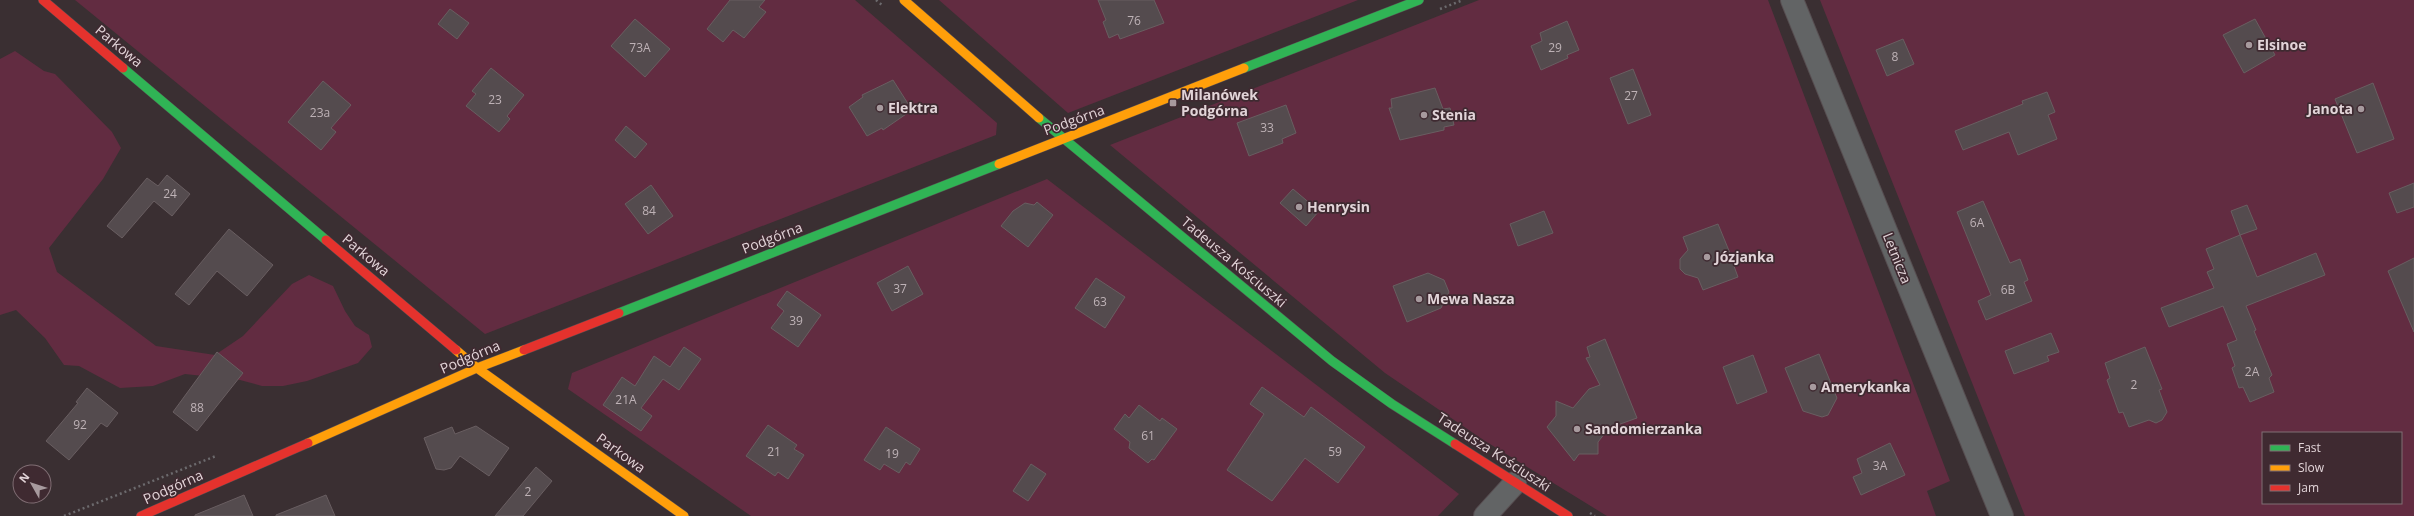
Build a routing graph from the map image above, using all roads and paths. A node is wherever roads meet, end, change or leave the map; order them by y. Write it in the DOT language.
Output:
graph roads {
  1 [pos="43,0"];
  2 [pos="904,0"];
  3 [pos="1419,0"];
  4 [pos="1463,0"];
  5 [pos="1792,0"];
  6 [pos="1434,12"];
  7 [pos="1064,138"];
  8 [pos="477,368"];
  9 [pos="1515,483"];
  10 [pos="1588,512"];
  11 [pos="141,516"];
  12 [pos="684,516"];
  13 [pos="1485,516"];
  14 [pos="1568,516"];
  15 [pos="1595,516"];
  16 [pos="2002,516"];
  1 -- 8 [label="street, Parkowa"];
  2 -- 7 [label="street, Tadeusza Kościuszki"];
  3 -- 7 [label="street, Podgórna"];
  4 -- 6 [label="path"];
  5 -- 16 [label="street, Letnicza"];
  7 -- 8 [label="street, Podgórna"];
  7 -- 9 [label="street, Tadeusza Kościuszki"];
  8 -- 11 [label="street, Podgórna"];
  8 -- 12 [label="street, Parkowa"];
  9 -- 13 [label="street"];
  9 -- 14 [label="street, Tadeusza Kościuszki"];
  10 -- 15 [label="path"];
}
